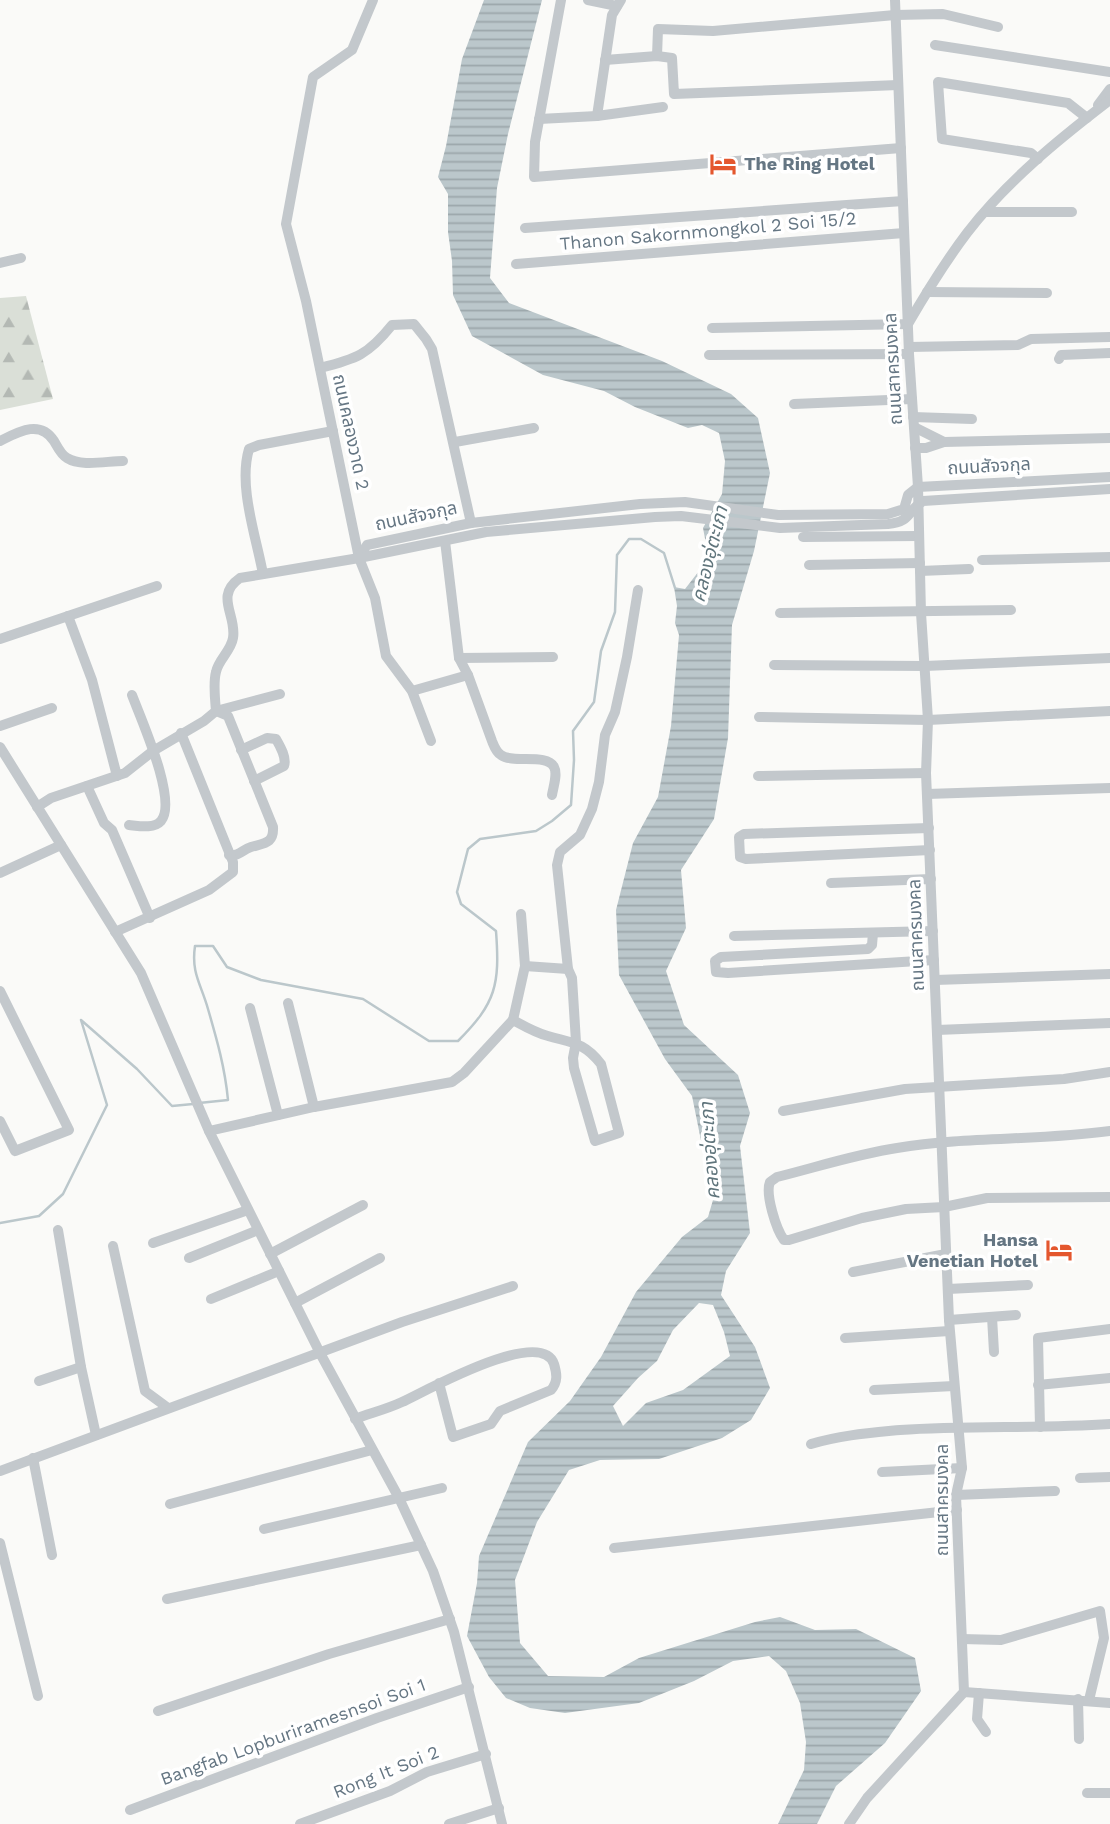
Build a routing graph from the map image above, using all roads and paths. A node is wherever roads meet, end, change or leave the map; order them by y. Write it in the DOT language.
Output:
graph roads {
  1 [pos="373,0"];
  2 [pos="561,0"];
  3 [pos="588,0"];
  4 [pos="894,0"];
  5 [pos="619,3"];
  6 [pos="895,15"];
  7 [pos="998,27"];
  8 [pos="935,45"];
  9 [pos="657,57"];
  10 [pos="605,60"];
  11 [pos="1110,72"];
  12 [pos="898,85"];
  13 [pos="1110,89"];
  14 [pos="1110,100"];
  15 [pos="663,107"];
  16 [pos="1091,114"];
  17 [pos="597,116"];
  18 [pos="539,119"];
  19 [pos="901,148"];
  20 [pos="1038,159"];
  21 [pos="903,201"];
  22 [pos="985,212"];
  23 [pos="1072,212"];
  24 [pos="525,228"];
  25 [pos="904,233"];
  26 [pos="21,258"];
  27 [pos="0,263"];
  28 [pos="516,264"];
  29 [pos="927,292"];
  30 [pos="1047,292"];
  31 [pos="908,324"];
  32 [pos="712,328"];
  33 [pos="1110,337"];
  34 [pos="909,350"];
  35 [pos="1110,353"];
  36 [pos="709,355"];
  37 [pos="1059,359"];
  38 [pos="320,368"];
  39 [pos="912,399"];
  40 [pos="794,404"];
  41 [pos="972,419"];
  42 [pos="913,422"];
  43 [pos="534,428"];
  44 [pos="333,431"];
  45 [pos="1110,438"];
  46 [pos="0,441"];
  47 [pos="454,442"];
  48 [pos="944,442"];
  49 [pos="915,448"];
  50 [pos="123,461"];
  51 [pos="1110,477"];
  52 [pos="918,487"];
  53 [pos="1110,489"];
  54 [pos="917,505"];
  55 [pos="471,523"];
  56 [pos="918,536"];
  57 [pos="803,537"];
  58 [pos="444,541"];
  59 [pos="1110,557"];
  60 [pos="359,558"];
  61 [pos="982,560"];
  62 [pos="809,565"];
  63 [pos="920,567"];
  64 [pos="969,569"];
  65 [pos="263,573"];
  66 [pos="158,586"];
  67 [pos="638,590"];
  68 [pos="1011,610"];
  69 [pos="780,613"];
  70 [pos="921,613"];
  71 [pos="68,616"];
  72 [pos="0,639"];
  73 [pos="553,657"];
  74 [pos="1110,657"];
  75 [pos="459,658"];
  76 [pos="774,665"];
  77 [pos="925,666"];
  78 [pos="468,675"];
  79 [pos="412,691"];
  80 [pos="280,694"];
  81 [pos="132,695"];
  82 [pos="52,708"];
  83 [pos="216,710"];
  84 [pos="1110,711"];
  85 [pos="759,717"];
  86 [pos="928,719"];
  87 [pos="0,726"];
  88 [pos="181,733"];
  89 [pos="432,741"];
  90 [pos="0,747"];
  91 [pos="241,750"];
  92 [pos="153,751"];
  93 [pos="926,773"];
  94 [pos="117,776"];
  95 [pos="758,776"];
  96 [pos="254,781"];
  97 [pos="87,786"];
  98 [pos="1110,788"];
  99 [pos="927,794"];
  100 [pos="552,795"];
  101 [pos="37,807"];
  102 [pos="129,825"];
  103 [pos="929,828"];
  104 [pos="61,845"];
  105 [pos="930,850"];
  106 [pos="229,855"];
  107 [pos="0,873"];
  108 [pos="930,879"];
  109 [pos="831,883"];
  110 [pos="522,914"];
  111 [pos="150,918"];
  112 [pos="933,931"];
  113 [pos="115,932"];
  114 [pos="873,933"];
  115 [pos="734,936"];
  116 [pos="934,960"];
  117 [pos="525,966"];
  118 [pos="568,969"];
  119 [pos="1110,974"];
  120 [pos="935,980"];
  121 [pos="0,992"];
  122 [pos="288,1003"];
  123 [pos="250,1007"];
  124 [pos="513,1020"];
  125 [pos="1110,1023"];
  126 [pos="937,1030"];
  127 [pos="576,1042"];
  128 [pos="1110,1072"];
  129 [pos="939,1085"];
  130 [pos="314,1107"];
  131 [pos="783,1111"];
  132 [pos="278,1115"];
  133 [pos="0,1121"];
  134 [pos="1110,1131"];
  135 [pos="209,1132"];
  136 [pos="942,1143"];
  137 [pos="1110,1197"];
  138 [pos="363,1205"];
  139 [pos="944,1207"];
  140 [pos="248,1210"];
  141 [pos="58,1230"];
  142 [pos="258,1230"];
  143 [pos="153,1243"];
  144 [pos="113,1247"];
  145 [pos="270,1254"];
  146 [pos="946,1254"];
  147 [pos="189,1258"];
  148 [pos="380,1258"];
  149 [pos="279,1271"];
  150 [pos="853,1272"];
  151 [pos="1028,1285"];
  152 [pos="513,1286"];
  153 [pos="948,1289"];
  154 [pos="211,1299"];
  155 [pos="295,1303"];
  156 [pos="1016,1315"];
  157 [pos="992,1317"];
  158 [pos="949,1325"];
  159 [pos="1110,1329"];
  160 [pos="845,1338"];
  161 [pos="994,1352"];
  162 [pos="320,1353"];
  163 [pos="81,1367"];
  164 [pos="1110,1378"];
  165 [pos="39,1381"];
  166 [pos="439,1383"];
  167 [pos="1038,1385"];
  168 [pos="954,1386"];
  169 [pos="874,1390"];
  170 [pos="168,1408"];
  171 [pos="355,1419"];
  172 [pos="1110,1424"];
  173 [pos="958,1426"];
  174 [pos="1040,1427"];
  175 [pos="96,1435"];
  176 [pos="811,1444"];
  177 [pos="372,1450"];
  178 [pos="33,1458"];
  179 [pos="962,1468"];
  180 [pos="0,1471"];
  181 [pos="882,1472"];
  182 [pos="1110,1477"];
  183 [pos="1080,1478"];
  184 [pos="442,1488"];
  185 [pos="1055,1491"];
  186 [pos="956,1495"];
  187 [pos="398,1498"];
  188 [pos="170,1504"];
  189 [pos="957,1510"];
  190 [pos="264,1529"];
  191 [pos="0,1543"];
  192 [pos="421,1545"];
  193 [pos="614,1548"];
  194 [pos="52,1555"];
  195 [pos="167,1599"];
  196 [pos="450,1619"];
  197 [pos="1107,1638"];
  198 [pos="962,1639"];
  199 [pos="469,1687"];
  200 [pos="964,1692"];
  201 [pos="979,1693"];
  202 [pos="38,1696"];
  203 [pos="1084,1700"];
  204 [pos="1110,1703"];
  205 [pos="158,1712"];
  206 [pos="986,1732"];
  207 [pos="1079,1739"];
  208 [pos="486,1754"];
  209 [pos="1087,1793"];
  210 [pos="1110,1793"];
  211 [pos="499,1808"];
  212 [pos="130,1810"];
  213 [pos="300,1824"];
  214 [pos="449,1824"];
  215 [pos="502,1824"];
  216 [pos="849,1824"];
  1 -- 38 [label="street, ถนนคลองวาด 2"];
  2 -- 18 [label="street"];
  3 -- 5 [label="street"];
  4 -- 6 [label="street, ถนนสาครมงคล"];
  5 -- 10 [label="street"];
  6 -- 7 [label="street"];
  6 -- 9 [label="street"];
  6 -- 12 [label="street, ถนนสาครมงคล"];
  8 -- 11 [label="street"];
  9 -- 10 [label="street"];
  9 -- 12 [label="street"];
  10 -- 17 [label="street"];
  12 -- 19 [label="street, ถนนสาครมงคล"];
  13 -- 16 [label="street"];
  14 -- 16 [label="street"];
  15 -- 17 [label="street"];
  16 -- 20 [label="street"];
  16 -- 20 [label="street"];
  17 -- 18 [label="street"];
  18 -- 19 [label="street"];
  19 -- 21 [label="street, ถนนสาครมงคล"];
  20 -- 22 [label="street"];
  21 -- 24 [label="street"];
  21 -- 25 [label="street, ถนนสาครมงคล"];
  22 -- 23 [label="street"];
  22 -- 29 [label="street"];
  25 -- 28 [label="street, Thanon Sakornmongkol 2 Soi 15/2"];
  25 -- 31 [label="street, ถนนสาครมงคล"];
  26 -- 27 [label="street"];
  29 -- 30 [label="street"];
  29 -- 31 [label="street"];
  31 -- 32 [label="street"];
  31 -- 34 [label="street, ถนนสาครมงคล"];
  33 -- 34 [label="street"];
  34 -- 36 [label="street"];
  34 -- 39 [label="street, ถนนสาครมงคล"];
  35 -- 37 [label="street"];
  38 -- 44 [label="street, ถนนคลองวาด 2"];
  38 -- 47 [label="street"];
  39 -- 40 [label="street"];
  39 -- 42 [label="street, ถนนสาครมงคล"];
  41 -- 42 [label="street"];
  42 -- 48 [label="street"];
  42 -- 49 [label="street, ถนนสาครมงคล"];
  43 -- 47 [label="street"];
  44 -- 60 [label="street, ถนนคลองวาด 2"];
  44 -- 65 [label="street"];
  45 -- 48 [label="street"];
  46 -- 50 [label="street"];
  47 -- 55 [label="street"];
  48 -- 49 [label="street"];
  49 -- 52 [label="street, ถนนสาครมงคล"];
  51 -- 52 [label="street, ถนนสัจจกุล"];
  52 -- 54 [label="street, ถนนสาครมงคล"];
  52 -- 55 [label="street, ถนนสัจจกุล"];
  53 -- 54 [label="street, ถนนสัจจกุล"];
  54 -- 56 [label="street, ถนนสาครมงคล"];
  54 -- 58 [label="street, ถนนสัจจกุล"];
  55 -- 60 [label="street, ถนนสัจจกุล"];
  56 -- 57 [label="street"];
  56 -- 63 [label="street, ถนนสาครมงคล"];
  58 -- 60 [label="street, ถนนสัจจกุล"];
  58 -- 75 [label="street"];
  59 -- 61 [label="street"];
  60 -- 65 [label="street"];
  60 -- 79 [label="street, ถนนคลองวาด 2"];
  62 -- 63 [label="street"];
  63 -- 64 [label="street"];
  63 -- 70 [label="street, ถนนสาครมงคล"];
  65 -- 83 [label="street"];
  66 -- 71 [label="street"];
  67 -- 118 [label="street"];
  68 -- 70 [label="street"];
  69 -- 70 [label="street"];
  70 -- 77 [label="street, ถนนสาครมงคล"];
  71 -- 72 [label="street"];
  71 -- 94 [label="street"];
  73 -- 75 [label="street"];
  74 -- 77 [label="street"];
  75 -- 78 [label="street"];
  76 -- 77 [label="street"];
  77 -- 86 [label="street, ถนนสาครมงคล"];
  78 -- 79 [label="street"];
  78 -- 100 [label="street"];
  79 -- 89 [label="street, ถนนคลองวาด 2"];
  80 -- 83 [label="street"];
  81 -- 92 [label="street"];
  82 -- 87 [label="street"];
  83 -- 88 [label="street"];
  83 -- 91 [label="street"];
  84 -- 86 [label="street"];
  85 -- 86 [label="street"];
  86 -- 93 [label="street, ถนนสาครมงคล"];
  88 -- 92 [label="street"];
  88 -- 106 [label="street"];
  90 -- 101 [label="street"];
  91 -- 96 [label="street"];
  91 -- 96 [label="street"];
  92 -- 94 [label="street"];
  92 -- 102 [label="street"];
  93 -- 95 [label="street"];
  93 -- 99 [label="street, ถนนสาครมงคล"];
  94 -- 97 [label="street"];
  96 -- 106 [label="street"];
  97 -- 101 [label="street"];
  97 -- 111 [label="street"];
  98 -- 99 [label="street"];
  99 -- 103 [label="street, ถนนสาครมงคล"];
  101 -- 104 [label="street"];
  103 -- 105 [label="street, ถนนสาครมงคล"];
  103 -- 105 [label="street"];
  104 -- 107 [label="street"];
  104 -- 113 [label="street"];
  105 -- 108 [label="street, ถนนสาครมงคล"];
  106 -- 111 [label="street"];
  108 -- 109 [label="street"];
  108 -- 112 [label="street, ถนนสาครมงคล"];
  110 -- 117 [label="street"];
  111 -- 113 [label="street"];
  112 -- 114 [label="street"];
  112 -- 116 [label="street, ถนนสาครมงคล"];
  113 -- 135 [label="street"];
  114 -- 115 [label="street"];
  114 -- 116 [label="street"];
  116 -- 120 [label="street, ถนนสาครมงคล"];
  117 -- 118 [label="street"];
  117 -- 124 [label="street"];
  118 -- 127 [label="street"];
  119 -- 120 [label="street"];
  120 -- 126 [label="street, ถนนสาครมงคล"];
  121 -- 133 [label="street"];
  122 -- 130 [label="street"];
  123 -- 132 [label="street"];
  124 -- 127 [label="street"];
  124 -- 130 [label="street"];
  125 -- 126 [label="street"];
  126 -- 129 [label="street, ถนนสาครมงคล"];
  127 -- 127 [label="street"];
  128 -- 129 [label="street"];
  129 -- 131 [label="street"];
  129 -- 136 [label="street, ถนนสาครมงคล"];
  130 -- 132 [label="street"];
  132 -- 135 [label="street"];
  134 -- 136 [label="street"];
  135 -- 140 [label="street"];
  136 -- 139 [label="street, ถนนสาครมงคล"];
  136 -- 139 [label="street"];
  137 -- 139 [label="street"];
  138 -- 145 [label="street"];
  139 -- 146 [label="street, ถนนสาครมงคล"];
  140 -- 142 [label="street"];
  140 -- 143 [label="street"];
  141 -- 163 [label="street"];
  142 -- 145 [label="street"];
  142 -- 147 [label="street"];
  144 -- 170 [label="street"];
  145 -- 149 [label="street"];
  146 -- 150 [label="street"];
  146 -- 153 [label="street, ถนนสาครมงคล"];
  148 -- 155 [label="street"];
  149 -- 154 [label="street"];
  149 -- 155 [label="street"];
  151 -- 153 [label="street"];
  152 -- 162 [label="street"];
  153 -- 158 [label="street, ถนนสาครมงคล"];
  155 -- 162 [label="street"];
  156 -- 157 [label="street"];
  157 -- 158 [label="street"];
  157 -- 161 [label="street"];
  158 -- 160 [label="street"];
  158 -- 168 [label="street, ถนนสาครมงคล"];
  159 -- 167 [label="street"];
  162 -- 170 [label="street"];
  162 -- 171 [label="street"];
  163 -- 165 [label="street"];
  163 -- 175 [label="street"];
  164 -- 167 [label="street"];
  166 -- 166 [label="street"];
  166 -- 171 [label="street"];
  167 -- 174 [label="street"];
  168 -- 169 [label="street"];
  168 -- 173 [label="street, ถนนสาครมงคล"];
  170 -- 175 [label="street"];
  171 -- 177 [label="street"];
  172 -- 174 [label="street"];
  173 -- 174 [label="street"];
  173 -- 176 [label="street"];
  173 -- 179 [label="street, ถนนสาครมงคล"];
  175 -- 178 [label="street"];
  177 -- 187 [label="street"];
  177 -- 188 [label="street"];
  178 -- 180 [label="street"];
  178 -- 194 [label="street"];
  179 -- 181 [label="street"];
  179 -- 186 [label="street, ถนนสาครมงคล"];
  182 -- 183 [label="street"];
  184 -- 187 [label="street"];
  185 -- 186 [label="street"];
  186 -- 189 [label="street, ถนนสาครมงคล"];
  187 -- 190 [label="street"];
  187 -- 192 [label="street"];
  189 -- 193 [label="street"];
  189 -- 198 [label="street, ถนนสาครมงคล"];
  191 -- 202 [label="street"];
  192 -- 195 [label="street"];
  192 -- 196 [label="street"];
  196 -- 199 [label="street"];
  196 -- 205 [label="street"];
  197 -- 198 [label="street"];
  197 -- 203 [label="street"];
  198 -- 200 [label="street, ถนนสาครมงคล"];
  199 -- 208 [label="street"];
  199 -- 212 [label="street, Bangfab Lopburiramesnsoi Soi 1"];
  200 -- 201 [label="street"];
  200 -- 216 [label="street"];
  201 -- 203 [label="street"];
  201 -- 206 [label="street"];
  203 -- 204 [label="street"];
  203 -- 207 [label="street"];
  208 -- 211 [label="street"];
  208 -- 213 [label="street, Rong It Soi 2"];
  209 -- 210 [label="street"];
  211 -- 214 [label="street"];
  211 -- 215 [label="street"];
}
